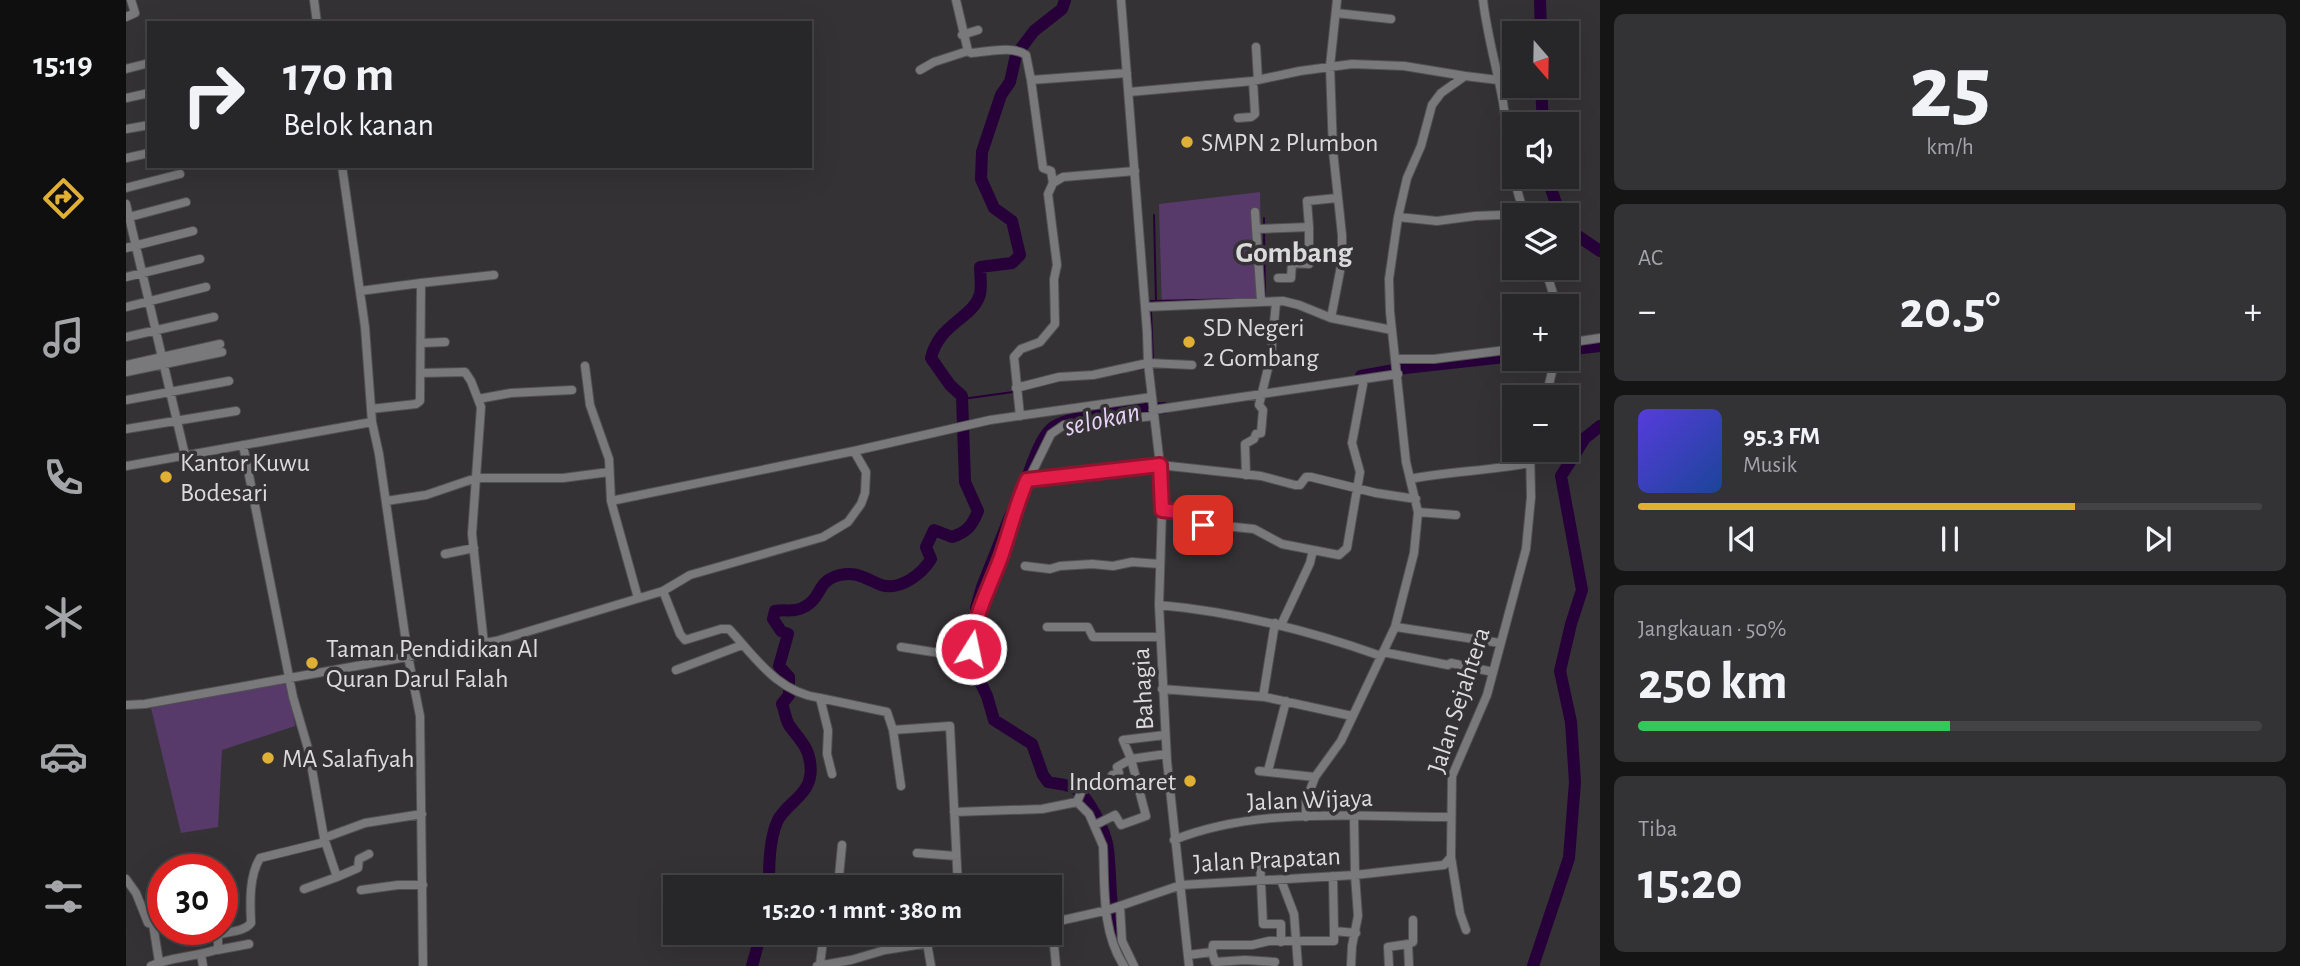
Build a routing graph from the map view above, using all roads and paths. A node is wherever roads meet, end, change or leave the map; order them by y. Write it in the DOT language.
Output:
graph roads {
  1 [pos="131,0"];
  2 [pos="314,0"];
  3 [pos="956,0"];
  4 [pos="1121,0"];
  5 [pos="1337,0"];
  6 [pos="1483,0"];
  7 [pos="1336,13"];
  8 [pos="126,17"];
  9 [pos="1391,19"];
  10 [pos="317,21"];
  11 [pos="978,30"];
  12 [pos="962,35"];
  13 [pos="1256,47"];
  14 [pos="968,51"];
  15 [pos="147,64"];
  16 [pos="1330,66"];
  17 [pos="126,69"];
  18 [pos="920,70"];
  19 [pos="1127,73"];
  20 [pos="1465,75"];
  21 [pos="1031,80"];
  22 [pos="1255,80"];
  23 [pos="1498,80"];
  24 [pos="1129,92"];
  25 [pos="147,93"];
  26 [pos="126,98"];
  27 [pos="1238,118"];
  28 [pos="147,125"];
  29 [pos="126,129"];
  30 [pos="147,153"];
  31 [pos="126,158"];
  32 [pos="341,168"];
  33 [pos="1135,171"];
  34 [pos="180,174"];
  35 [pos="1053,183"];
  36 [pos="126,188"];
  37 [pos="1337,198"];
  38 [pos="186,202"];
  39 [pos="1521,203"];
  40 [pos="126,204"];
  41 [pos="1255,212"];
  42 [pos="1502,215"];
  43 [pos="1398,217"];
  44 [pos="128,218"];
  45 [pos="1309,228"];
  46 [pos="1261,229"];
  47 [pos="193,231"];
  48 [pos="136,246"];
  49 [pos="126,248"];
  50 [pos="200,259"];
  51 [pos="141,273"];
  52 [pos="494,275"];
  53 [pos="126,277"];
  54 [pos="1278,278"];
  55 [pos="421,283"];
  56 [pos="206,287"];
  57 [pos="360,291"];
  58 [pos="1261,299"];
  59 [pos="149,301"];
  60 [pos="1276,302"];
  61 [pos="126,307"];
  62 [pos="1149,307"];
  63 [pos="214,317"];
  64 [pos="1331,318"];
  65 [pos="155,330"];
  66 [pos="1392,330"];
  67 [pos="126,337"];
  68 [pos="1600,338"];
  69 [pos="1579,341"];
  70 [pos="445,342"];
  71 [pos="422,343"];
  72 [pos="221,348"];
  73 [pos="1502,350"];
  74 [pos="163,361"];
  75 [pos="126,365"];
  76 [pos="1150,365"];
  77 [pos="1192,365"];
  78 [pos="585,366"];
  79 [pos="1397,368"];
  80 [pos="126,372"];
  81 [pos="421,373"];
  82 [pos="1364,379"];
  83 [pos="229,382"];
  84 [pos="572,390"];
  85 [pos="1017,391"];
  86 [pos="170,393"];
  87 [pos="1261,395"];
  88 [pos="478,399"];
  89 [pos="126,400"];
  90 [pos="1153,407"];
  91 [pos="371,409"];
  92 [pos="236,411"];
  93 [pos="1020,416"];
  94 [pos="177,422"];
  95 [pos="372,422"];
  96 [pos="126,429"];
  97 [pos="243,445"];
  98 [pos="854,452"];
  99 [pos="185,455"];
  100 [pos="1530,463"];
  101 [pos="1160,465"];
  102 [pos="126,466"];
  103 [pos="610,472"];
  104 [pos="1246,475"];
  105 [pos="476,478"];
  106 [pos="1410,479"];
  107 [pos="1027,480"];
  108 [pos="1358,488"];
  109 [pos="1416,499"];
  110 [pos="387,501"];
  111 [pos="611,501"];
  112 [pos="1162,510"];
  113 [pos="1418,512"];
  114 [pos="1456,515"];
  115 [pos="474,548"];
  116 [pos="1314,550"];
  117 [pos="446,554"];
  118 [pos="1160,564"];
  119 [pos="1025,566"];
  120 [pos="663,591"];
  121 [pos="638,598"];
  122 [pos="1159,605"];
  123 [pos="1278,624"];
  124 [pos="1047,627"];
  125 [pos="1396,627"];
  126 [pos="1160,637"];
  127 [pos="1500,643"];
  128 [pos="484,644"];
  129 [pos="742,645"];
  130 [pos="901,648"];
  131 [pos="1384,653"];
  132 [pos="408,656"];
  133 [pos="676,670"];
  134 [pos="1493,672"];
  135 [pos="288,677"];
  136 [pos="1162,689"];
  137 [pos="1263,697"];
  138 [pos="820,698"];
  139 [pos="1286,701"];
  140 [pos="129,705"];
  141 [pos="1352,716"];
  142 [pos="893,730"];
  143 [pos="1165,735"];
  144 [pos="1166,754"];
  145 [pos="1130,759"];
  146 [pos="832,774"];
  147 [pos="1315,777"];
  148 [pos="901,786"];
  149 [pos="1077,802"];
  150 [pos="954,812"];
  151 [pos="422,814"];
  152 [pos="1306,817"];
  153 [pos="1354,817"];
  154 [pos="1450,817"];
  155 [pos="1097,824"];
  156 [pos="325,840"];
  157 [pos="1174,840"];
  158 [pos="842,845"];
  159 [pos="917,853"];
  160 [pos="369,854"];
  161 [pos="956,856"];
  162 [pos="1451,858"];
  163 [pos="1260,861"];
  164 [pos="839,875"];
  165 [pos="957,875"];
  166 [pos="1355,875"];
  167 [pos="1333,876"];
  168 [pos="337,877"];
  169 [pos="126,879"];
  170 [pos="1281,880"];
  171 [pos="1260,881"];
  172 [pos="423,885"];
  173 [pos="1181,885"];
  174 [pos="304,889"];
  175 [pos="361,890"];
  176 [pos="1112,909"];
  177 [pos="1062,920"];
  178 [pos="1413,920"];
  179 [pos="1465,930"];
  180 [pos="1334,931"];
  181 [pos="1356,933"];
  182 [pos="1281,942"];
  183 [pos="1295,942"];
  184 [pos="249,944"];
  185 [pos="1408,944"];
  186 [pos="822,945"];
  187 [pos="915,945"];
  188 [pos="927,945"];
  189 [pos="1054,945"];
  190 [pos="217,950"];
  191 [pos="1212,952"];
  192 [pos="201,954"];
  193 [pos="1188,955"];
  194 [pos="1275,962"];
  195 [pos="155,964"];
  196 [pos="818,965"];
  197 [pos="203,966"];
  198 [pos="423,966"];
  199 [pos="931,966"];
  200 [pos="1056,966"];
  201 [pos="1124,966"];
  202 [pos="1134,966"];
  203 [pos="1189,966"];
  204 [pos="1298,966"];
  205 [pos="1352,966"];
  206 [pos="1389,966"];
  207 [pos="1409,966"];
  1 -- 8 [label="street"];
  2 -- 10 [label="street"];
  3 -- 12 [label="street"];
  4 -- 19 [label="street, Bahagia"];
  5 -- 7 [label="street"];
  6 -- 23 [label="street"];
  7 -- 9 [label="street"];
  7 -- 16 [label="street"];
  11 -- 12 [label="street"];
  12 -- 14 [label="street"];
  13 -- 22 [label="street"];
  14 -- 18 [label="street"];
  14 -- 21 [label="street"];
  15 -- 17 [label="street"];
  16 -- 20 [label="street"];
  16 -- 22 [label="street"];
  16 -- 37 [label="street"];
  19 -- 21 [label="street"];
  19 -- 24 [label="street, Bahagia"];
  20 -- 23 [label="street"];
  20 -- 43 [label="street"];
  21 -- 35 [label="street"];
  22 -- 24 [label="street"];
  22 -- 27 [label="street"];
  23 -- 39 [label="street"];
  24 -- 33 [label="street, Bahagia"];
  25 -- 26 [label="street"];
  28 -- 29 [label="street"];
  30 -- 31 [label="street"];
  32 -- 57 [label="street"];
  33 -- 35 [label="street"];
  33 -- 62 [label="street, Bahagia"];
  34 -- 36 [label="street"];
  35 -- 85 [label="street"];
  37 -- 45 [label="street"];
  37 -- 64 [label="street"];
  38 -- 44 [label="street"];
  40 -- 44 [label="street"];
  41 -- 46 [label="street"];
  42 -- 43 [label="street"];
  43 -- 66 [label="street"];
  44 -- 48 [label="street"];
  45 -- 46 [label="street"];
  45 -- 54 [label="street"];
  46 -- 58 [label="street"];
  47 -- 48 [label="street"];
  48 -- 49 [label="street"];
  48 -- 51 [label="street"];
  50 -- 51 [label="street"];
  51 -- 53 [label="street"];
  51 -- 59 [label="street"];
  52 -- 55 [label="street"];
  55 -- 57 [label="street"];
  55 -- 71 [label="street"];
  56 -- 59 [label="street"];
  57 -- 91 [label="street"];
  58 -- 60 [label="street"];
  58 -- 62 [label="street"];
  59 -- 61 [label="street"];
  59 -- 65 [label="street"];
  60 -- 64 [label="street"];
  60 -- 87 [label="street"];
  62 -- 76 [label="street, Bahagia"];
  63 -- 65 [label="street"];
  64 -- 66 [label="street"];
  65 -- 67 [label="street"];
  65 -- 74 [label="street"];
  66 -- 79 [label="street"];
  68 -- 69 [label="street"];
  70 -- 71 [label="street"];
  71 -- 81 [label="street"];
  72 -- 74 [label="street"];
  73 -- 79 [label="street"];
  74 -- 75 [label="street"];
  74 -- 80 [label="street"];
  74 -- 86 [label="street"];
  76 -- 77 [label="street"];
  76 -- 85 [label="street"];
  76 -- 90 [label="street, Bahagia"];
  78 -- 103 [label="street"];
  79 -- 82 [label="street"];
  79 -- 106 [label="street"];
  81 -- 88 [label="street"];
  81 -- 91 [label="street"];
  82 -- 87 [label="street"];
  82 -- 108 [label="street"];
  83 -- 86 [label="street"];
  84 -- 88 [label="street"];
  85 -- 93 [label="street"];
  86 -- 89 [label="street"];
  86 -- 94 [label="street"];
  87 -- 90 [label="street"];
  87 -- 104 [label="street"];
  88 -- 105 [label="street"];
  90 -- 93 [label="street"];
  90 -- 101 [label="street, Bahagia"];
  90 -- 107 [label="street"];
  91 -- 95 [label="street"];
  92 -- 94 [label="street"];
  93 -- 98 [label="street"];
  94 -- 96 [label="street"];
  94 -- 99 [label="street"];
  95 -- 97 [label="street"];
  95 -- 110 [label="street"];
  97 -- 99 [label="street"];
  97 -- 135 [label="street"];
  98 -- 111 [label="street"];
  98 -- 120 [label="street"];
  99 -- 102 [label="street"];
  100 -- 106 [label="street"];
  100 -- 127 [label="street, Jalan Sejahtera"];
  101 -- 104 [label="street"];
  101 -- 107 [label="street"];
  101 -- 112 [label="street, Bahagia"];
  103 -- 105 [label="street"];
  103 -- 111 [label="street"];
  104 -- 108 [label="street"];
  105 -- 110 [label="street"];
  105 -- 115 [label="street"];
  106 -- 109 [label="street"];
  107 -- 130 [label="street"];
  108 -- 109 [label="street"];
  108 -- 116 [label="street"];
  109 -- 113 [label="street"];
  110 -- 132 [label="street"];
  111 -- 121 [label="street"];
  112 -- 116 [label="street"];
  112 -- 118 [label="street, Bahagia"];
  113 -- 114 [label="street"];
  113 -- 131 [label="street"];
  115 -- 117 [label="street"];
  115 -- 128 [label="street"];
  116 -- 123 [label="street"];
  118 -- 119 [label="street"];
  118 -- 122 [label="street, Bahagia"];
  120 -- 121 [label="street"];
  120 -- 129 [label="street"];
  121 -- 128 [label="street"];
  122 -- 123 [label="street"];
  122 -- 126 [label="street, Bahagia"];
  123 -- 131 [label="street"];
  123 -- 137 [label="street"];
  124 -- 126 [label="street"];
  125 -- 127 [label="street"];
  126 -- 136 [label="street, Bahagia"];
  127 -- 134 [label="street, Jalan Sejahtera"];
  128 -- 132 [label="street"];
  129 -- 133 [label="street"];
  129 -- 138 [label="street"];
  131 -- 134 [label="street"];
  131 -- 141 [label="street"];
  132 -- 135 [label="street"];
  132 -- 151 [label="street"];
  134 -- 154 [label="street, Jalan Sejahtera"];
  135 -- 140 [label="street"];
  135 -- 156 [label="street"];
  136 -- 137 [label="street"];
  136 -- 143 [label="street, Bahagia"];
  137 -- 139 [label="street"];
  138 -- 142 [label="street"];
  138 -- 146 [label="street"];
  139 -- 141 [label="street"];
  139 -- 147 [label="street"];
  141 -- 147 [label="street"];
  142 -- 148 [label="street"];
  142 -- 150 [label="street"];
  143 -- 144 [label="street, Bahagia"];
  143 -- 145 [label="street"];
  144 -- 145 [label="street"];
  144 -- 157 [label="street, Bahagia"];
  145 -- 149 [label="street"];
  145 -- 155 [label="street"];
  147 -- 152 [label="street"];
  149 -- 150 [label="street"];
  149 -- 155 [label="street"];
  150 -- 161 [label="street"];
  151 -- 156 [label="street"];
  151 -- 172 [label="street"];
  152 -- 153 [label="street, Jalan Wijaya"];
  152 -- 157 [label="street, Jalan Wijaya"];
  153 -- 154 [label="street, Jalan Wijaya"];
  153 -- 166 [label="street"];
  154 -- 162 [label="street, Jalan Sejahtera"];
  155 -- 176 [label="street"];
  156 -- 168 [label="street"];
  156 -- 190 [label="street"];
  157 -- 173 [label="street, Bahagia"];
  158 -- 164 [label="street"];
  159 -- 161 [label="street"];
  160 -- 168 [label="street"];
  161 -- 165 [label="street"];
  162 -- 166 [label="street"];
  162 -- 179 [label="street, Jalan Sejahtera"];
  163 -- 171 [label="street"];
  166 -- 167 [label="street, Jalan Prapatan"];
  166 -- 181 [label="street"];
  167 -- 170 [label="street, Jalan Prapatan"];
  167 -- 180 [label="street"];
  168 -- 174 [label="street"];
  169 -- 195 [label="street"];
  170 -- 171 [label="street, Jalan Prapatan"];
  170 -- 183 [label="street"];
  171 -- 173 [label="street, Jalan Prapatan"];
  171 -- 182 [label="street"];
  172 -- 175 [label="street"];
  172 -- 198 [label="street"];
  173 -- 176 [label="street, Jalan Prapatan"];
  173 -- 193 [label="street, Bahagia"];
  176 -- 177 [label="street, Jalan Prapatan"];
  176 -- 201 [label="street"];
  176 -- 202 [label="street"];
  178 -- 185 [label="street"];
  180 -- 181 [label="street"];
  180 -- 183 [label="street"];
  181 -- 205 [label="street"];
  182 -- 183 [label="street"];
  182 -- 191 [label="street"];
  183 -- 204 [label="street"];
  184 -- 190 [label="street"];
  185 -- 206 [label="street"];
  185 -- 207 [label="street"];
  186 -- 196 [label="street"];
  187 -- 196 [label="street"];
  188 -- 199 [label="street"];
  189 -- 200 [label="street"];
  190 -- 192 [label="street"];
  191 -- 193 [label="street"];
  191 -- 194 [label="street"];
  192 -- 195 [label="street"];
  192 -- 197 [label="street"];
  193 -- 203 [label="street, Bahagia"];
}
